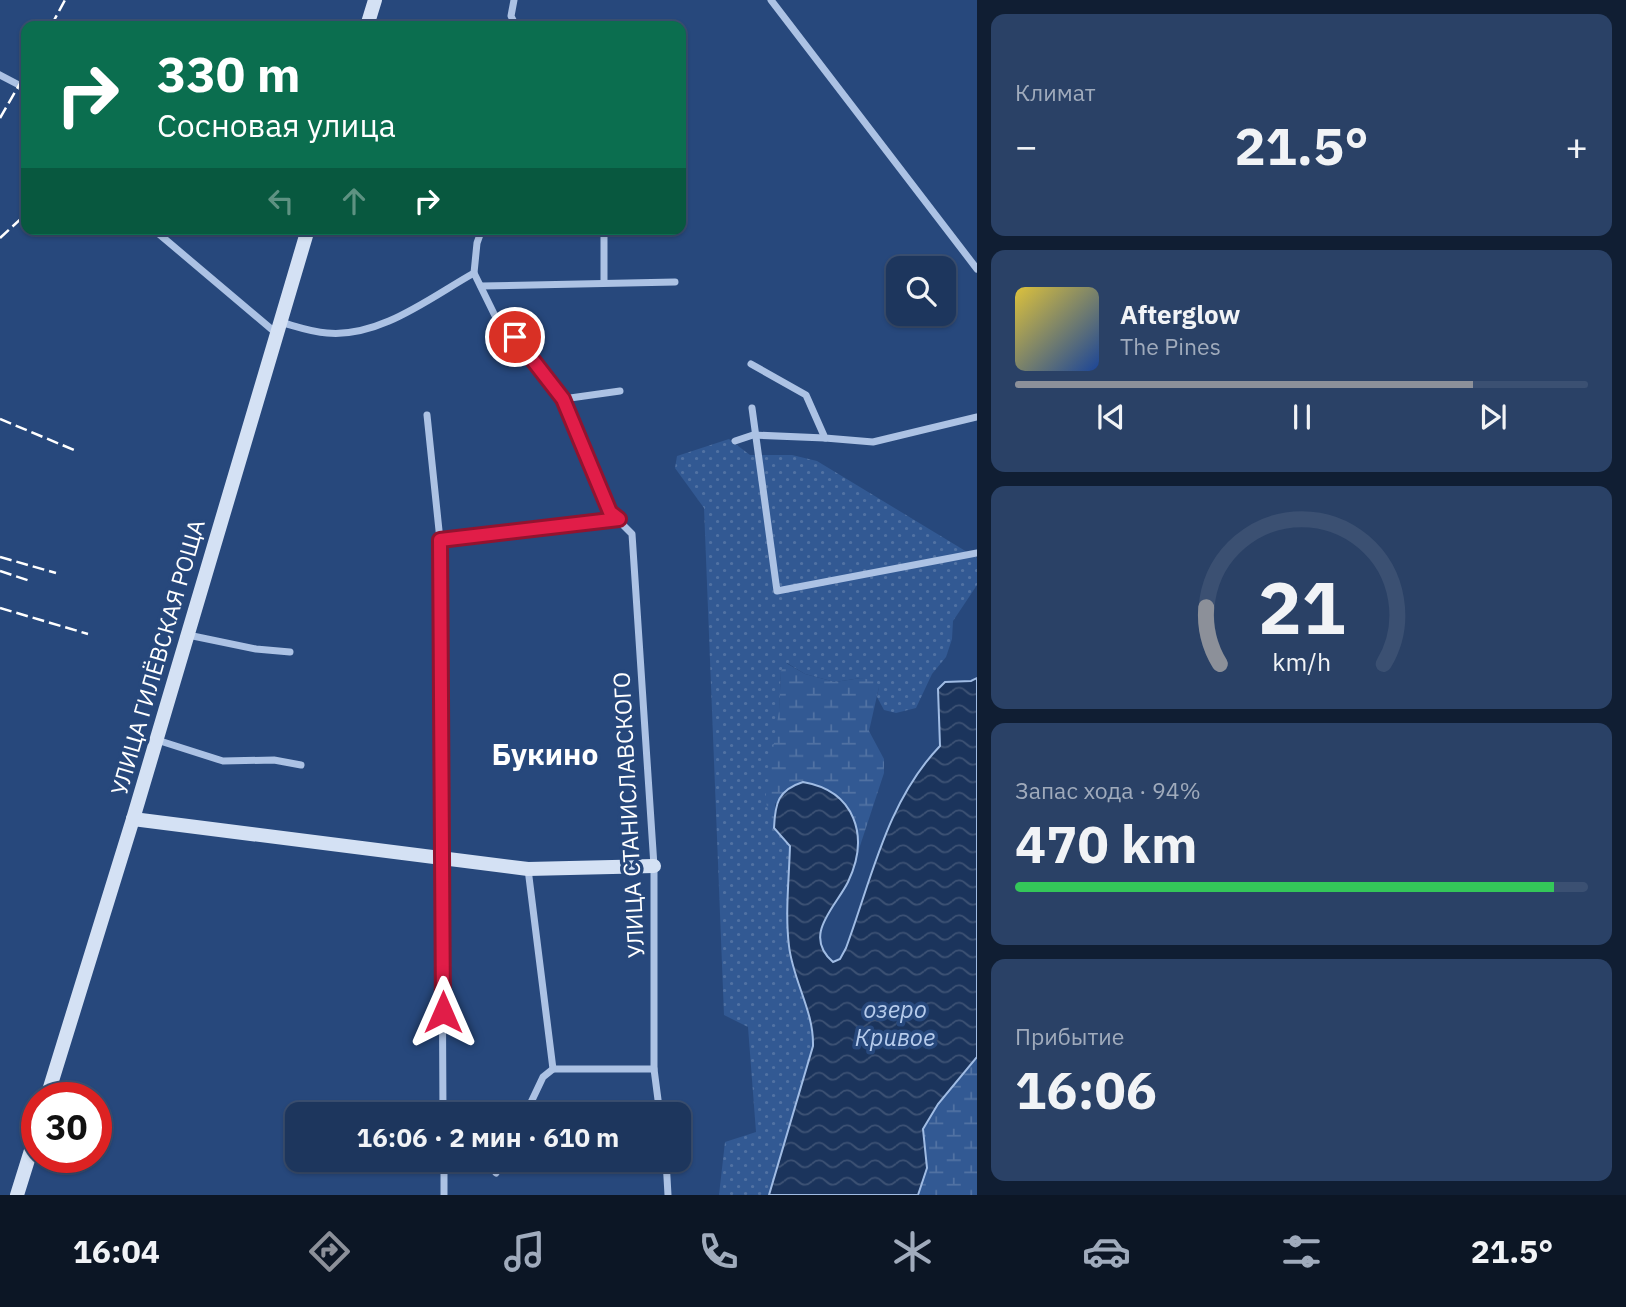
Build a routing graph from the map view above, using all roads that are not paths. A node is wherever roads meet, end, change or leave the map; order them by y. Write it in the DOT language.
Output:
graph roads {
  1 [pos="375,0"];
  2 [pos="514,0"];
  3 [pos="771,0"];
  4 [pos="369,21"];
  5 [pos="514,21"];
  6 [pos="0,75"];
  7 [pos="21,87"];
  8 [pos="161,235"];
  9 [pos="306,235"];
  10 [pos="480,235"];
  11 [pos="604,235"];
  12 [pos="977,269"];
  13 [pos="474,273"];
  14 [pos="604,282"];
  15 [pos="675,282"];
  16 [pos="481,286"];
  17 [pos="278,328"];
  18 [pos="751,364"];
  19 [pos="620,391"];
  20 [pos="563,399"];
  21 [pos="752,408"];
  22 [pos="427,415"];
  23 [pos="977,417"];
  24 [pos="755,435"];
  25 [pos="825,438"];
  26 [pos="735,441"];
  27 [pos="619,519"];
  28 [pos="440,540"];
  29 [pos="977,554"];
  30 [pos="188,635"];
  31 [pos="290,652"];
  32 [pos="157,740"];
  33 [pos="301,765"];
  34 [pos="133,819"];
  35 [pos="442,859"];
  36 [pos="654,866"];
  37 [pos="528,869"];
  38 [pos="553,1069"];
  39 [pos="654,1069"];
  40 [pos="52,1082"];
  41 [pos="443,1102"];
  42 [pos="532,1102"];
  43 [pos="658,1102"];
  44 [pos="443,1172"];
  45 [pos="667,1172"];
  46 [pos="24,1173"];
  47 [pos="17,1195"];
  48 [pos="444,1195"];
  49 [pos="668,1195"];
  1 -- 4 [label="street"];
  2 -- 5 [label="street"];
  3 -- 12 [label="street"];
  6 -- 7 [label="street"];
  8 -- 17 [label="street"];
  9 -- 17 [label="street, УЛИЦА ГИЛЁВСКАЯ РОЩА"];
  10 -- 13 [label="street"];
  11 -- 14 [label="street"];
  13 -- 16 [label="street, УЛИЦА СТАНИСЛАВСКОГО"];
  13 -- 17 [label="street"];
  14 -- 15 [label="street"];
  14 -- 16 [label="street"];
  16 -- 20 [label="street, УЛИЦА СТАНИСЛАВСКОГО"];
  17 -- 30 [label="street, УЛИЦА ГИЛЁВСКАЯ РОЩА"];
  18 -- 25 [label="street"];
  19 -- 20 [label="street"];
  20 -- 27 [label="street, УЛИЦА СТАНИСЛАВСКОГО"];
  21 -- 24 [label="street"];
  22 -- 28 [label="street"];
  23 -- 25 [label="street"];
  24 -- 25 [label="street"];
  24 -- 26 [label="street"];
  24 -- 29 [label="street"];
  27 -- 28 [label="street"];
  27 -- 36 [label="street, УЛИЦА СТАНИСЛАВСКОГО"];
  28 -- 35 [label="street"];
  30 -- 31 [label="street"];
  30 -- 32 [label="street, УЛИЦА ГИЛЁВСКАЯ РОЩА"];
  32 -- 33 [label="street"];
  32 -- 34 [label="street, УЛИЦА ГИЛЁВСКАЯ РОЩА"];
  34 -- 35 [label="street"];
  34 -- 40 [label="street, УЛИЦА ГИЛЁВСКАЯ РОЩА"];
  35 -- 37 [label="street"];
  35 -- 41 [label="street"];
  36 -- 37 [label="street"];
  36 -- 39 [label="street, УЛИЦА СТАНИСЛАВСКОГО"];
  37 -- 38 [label="street"];
  38 -- 39 [label="street"];
  38 -- 42 [label="street"];
  39 -- 43 [label="street, УЛИЦА СТАНИСЛАВСКОГО"];
  44 -- 48 [label="street"];
  45 -- 49 [label="street"];
  46 -- 47 [label="street"];
}
